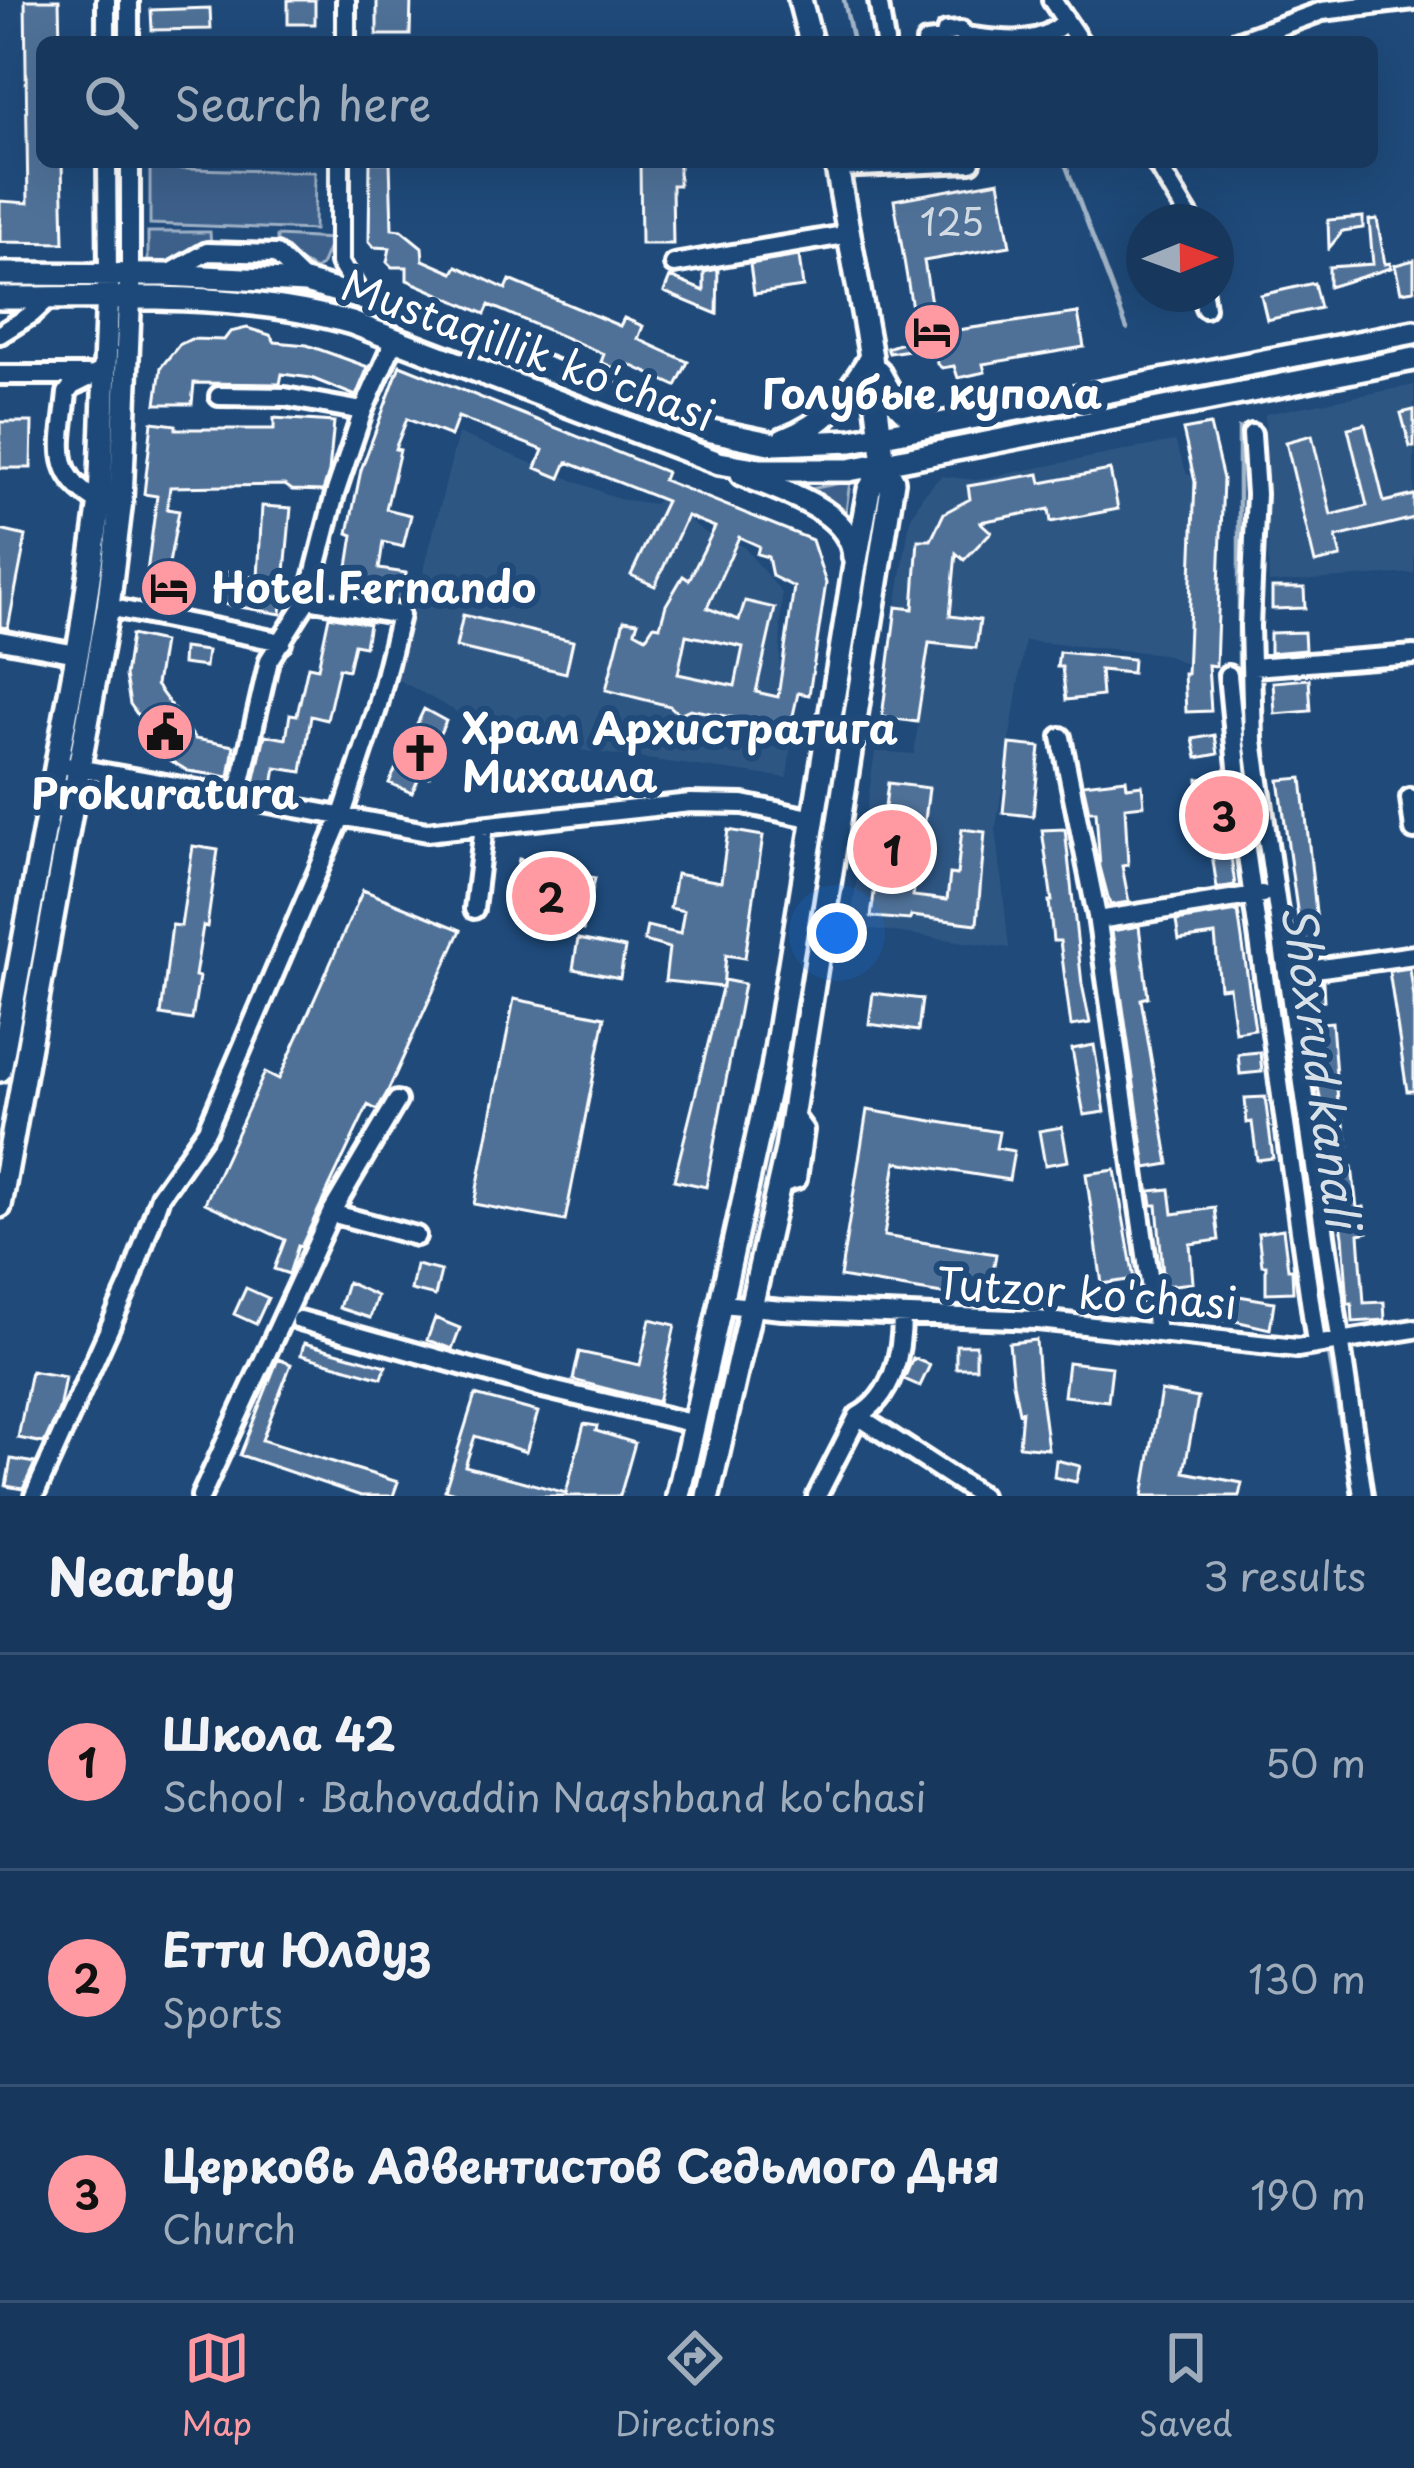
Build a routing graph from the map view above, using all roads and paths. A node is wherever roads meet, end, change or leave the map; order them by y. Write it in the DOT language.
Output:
graph roads {
  1 [pos="106,0"];
  2 [pos="129,0"];
  3 [pos="346,0"];
  4 [pos="800,0"];
  5 [pos="878,0"];
  6 [pos="1052,0"];
  7 [pos="1414,0"];
  8 [pos="1066,21"];
  9 [pos="106,36"];
  10 [pos="130,36"];
  11 [pos="346,36"];
  12 [pos="809,36"];
  13 [pos="884,36"];
  14 [pos="945,36"];
  15 [pos="984,36"];
  16 [pos="1044,36"];
  17 [pos="1076,36"];
  18 [pos="1254,36"];
  19 [pos="108,168"];
  20 [pos="129,168"];
  21 [pos="340,168"];
  22 [pos="837,168"];
  23 [pos="1160,168"];
  24 [pos="1181,204"];
  25 [pos="850,234"];
  26 [pos="674,263"];
  27 [pos="0,274"];
  28 [pos="119,274"];
  29 [pos="0,298"];
  30 [pos="49,298"];
  31 [pos="362,298"];
  32 [pos="119,300"];
  33 [pos="1414,332"];
  34 [pos="0,334"];
  35 [pos="395,339"];
  36 [pos="871,357"];
  37 [pos="1414,359"];
  38 [pos="100,372"];
  39 [pos="0,375"];
  40 [pos="219,396"];
  41 [pos="363,411"];
  42 [pos="935,425"];
  43 [pos="1252,434"];
  44 [pos="880,436"];
  45 [pos="774,444"];
  46 [pos="719,463"];
  47 [pos="884,464"];
  48 [pos="100,503"];
  49 [pos="854,571"];
  50 [pos="308,599"];
  51 [pos="109,608"];
  52 [pos="0,640"];
  53 [pos="282,642"];
  54 [pos="77,654"];
  55 [pos="1414,655"];
  56 [pos="1253,667"];
  57 [pos="1228,675"];
  58 [pos="1061,737"];
  59 [pos="66,765"];
  60 [pos="238,795"];
  61 [pos="1410,798"];
  62 [pos="342,815"];
  63 [pos="814,819"];
  64 [pos="484,826"];
  65 [pos="1414,830"];
  66 [pos="1275,892"];
  67 [pos="1253,896"];
  68 [pos="474,909"];
  69 [pos="1098,920"];
  70 [pos="1414,955"];
  71 [pos="1287,973"];
  72 [pos="29,977"];
  73 [pos="0,1070"];
  74 [pos="397,1101"];
  75 [pos="0,1206"];
  76 [pos="331,1213"];
  77 [pos="416,1236"];
  78 [pos="722,1304"];
  79 [pos="754,1306"];
  80 [pos="902,1316"];
  81 [pos="300,1320"];
  82 [pos="1414,1329"];
  83 [pos="1157,1331"];
  84 [pos="1340,1340"];
  85 [pos="1316,1343"];
  86 [pos="858,1416"];
  87 [pos="695,1424"];
  88 [pos="34,1496"];
  89 [pos="201,1496"];
  90 [pos="678,1496"];
  91 [pos="708,1496"];
  92 [pos="817,1496"];
  93 [pos="981,1496"];
  94 [pos="1363,1496"];
  1 -- 9 [label="street"];
  2 -- 10 [label="street"];
  3 -- 11 [label="street"];
  4 -- 12 [label="main road"];
  5 -- 13 [label="street"];
  6 -- 8 [label="street"];
  7 -- 18 [label="street"];
  8 -- 16 [label="street"];
  8 -- 17 [label="street"];
  14 -- 15 [label="street"];
  19 -- 28 [label="street"];
  20 -- 28 [label="street"];
  21 -- 31 [label="street"];
  22 -- 25 [label="main road"];
  23 -- 24 [label="street"];
  25 -- 26 [label="street"];
  25 -- 36 [label="main road"];
  27 -- 28 [label="main road, Mustaqillik ko'chasi"];
  28 -- 31 [label="main road, Mustaqillik ko'chasi"];
  28 -- 32 [label="main road"];
  29 -- 30 [label="main road, Mustaqillik ko'chasi"];
  30 -- 32 [label="main road, Mustaqillik ko'chasi"];
  30 -- 34 [label="street"];
  31 -- 45 [label="main road, Mustaqillik ko'chasi"];
  32 -- 35 [label="main road, Mustaqillik ko'chasi"];
  32 -- 38 [label="main road"];
  32 -- 51 [label="main road"];
  33 -- 42 [label="main road, Mustaqillik ko'chasi"];
  35 -- 41 [label="street"];
  35 -- 46 [label="main road, Mustaqillik ko'chasi"];
  36 -- 42 [label="main road"];
  36 -- 44 [label="main road"];
  36 -- 45 [label="main road"];
  37 -- 47 [label="main road, Mustaqillik ko'chasi"];
  38 -- 39 [label="street"];
  38 -- 48 [label="main road"];
  38 -- 48 [label="street"];
  40 -- 41 [label="street"];
  41 -- 50 [label="street"];
  42 -- 44 [label="main road, Mustaqillik ko'chasi"];
  43 -- 56 [label="street"];
  44 -- 45 [label="main road, Mustaqillik ko'chasi"];
  44 -- 47 [label="main road"];
  46 -- 47 [label="main road, Mustaqillik ko'chasi"];
  46 -- 49 [label="main road"];
  47 -- 49 [label="main road"];
  47 -- 79 [label="main road"];
  48 -- 54 [label="main road"];
  49 -- 63 [label="main road"];
  50 -- 53 [label="street"];
  50 -- 62 [label="street"];
  51 -- 53 [label="street"];
  51 -- 59 [label="main road"];
  52 -- 54 [label="street"];
  53 -- 60 [label="street"];
  54 -- 59 [label="main road"];
  55 -- 56 [label="street"];
  56 -- 66 [label="street"];
  57 -- 67 [label="street"];
  58 -- 69 [label="street"];
  59 -- 60 [label="street"];
  59 -- 72 [label="main road"];
  60 -- 62 [label="street"];
  61 -- 65 [label="street"];
  62 -- 64 [label="street"];
  62 -- 88 [label="street"];
  63 -- 64 [label="street"];
  63 -- 78 [label="main road"];
  64 -- 68 [label="street"];
  66 -- 67 [label="street"];
  66 -- 71 [label="street"];
  67 -- 69 [label="street"];
  67 -- 85 [label="street"];
  69 -- 83 [label="street"];
  70 -- 71 [label="street"];
  71 -- 84 [label="street"];
  72 -- 73 [label="main road"];
  72 -- 75 [label="main road"];
  74 -- 76 [label="street"];
  76 -- 77 [label="street"];
  76 -- 89 [label="street"];
  78 -- 79 [label="street, Tutzor ko'chasi"];
  78 -- 87 [label="main road"];
  79 -- 80 [label="street, Tutzor ko'chasi"];
  79 -- 91 [label="main road"];
  80 -- 83 [label="street, Tutzor ko'chasi"];
  80 -- 86 [label="street"];
  81 -- 87 [label="street"];
  82 -- 84 [label="street, Tutzor ko'chasi"];
  83 -- 85 [label="street, Tutzor ko'chasi"];
  84 -- 85 [label="street, Tutzor ko'chasi"];
  84 -- 94 [label="street"];
  86 -- 92 [label="street"];
  86 -- 93 [label="street"];
  87 -- 90 [label="main road"];
}
